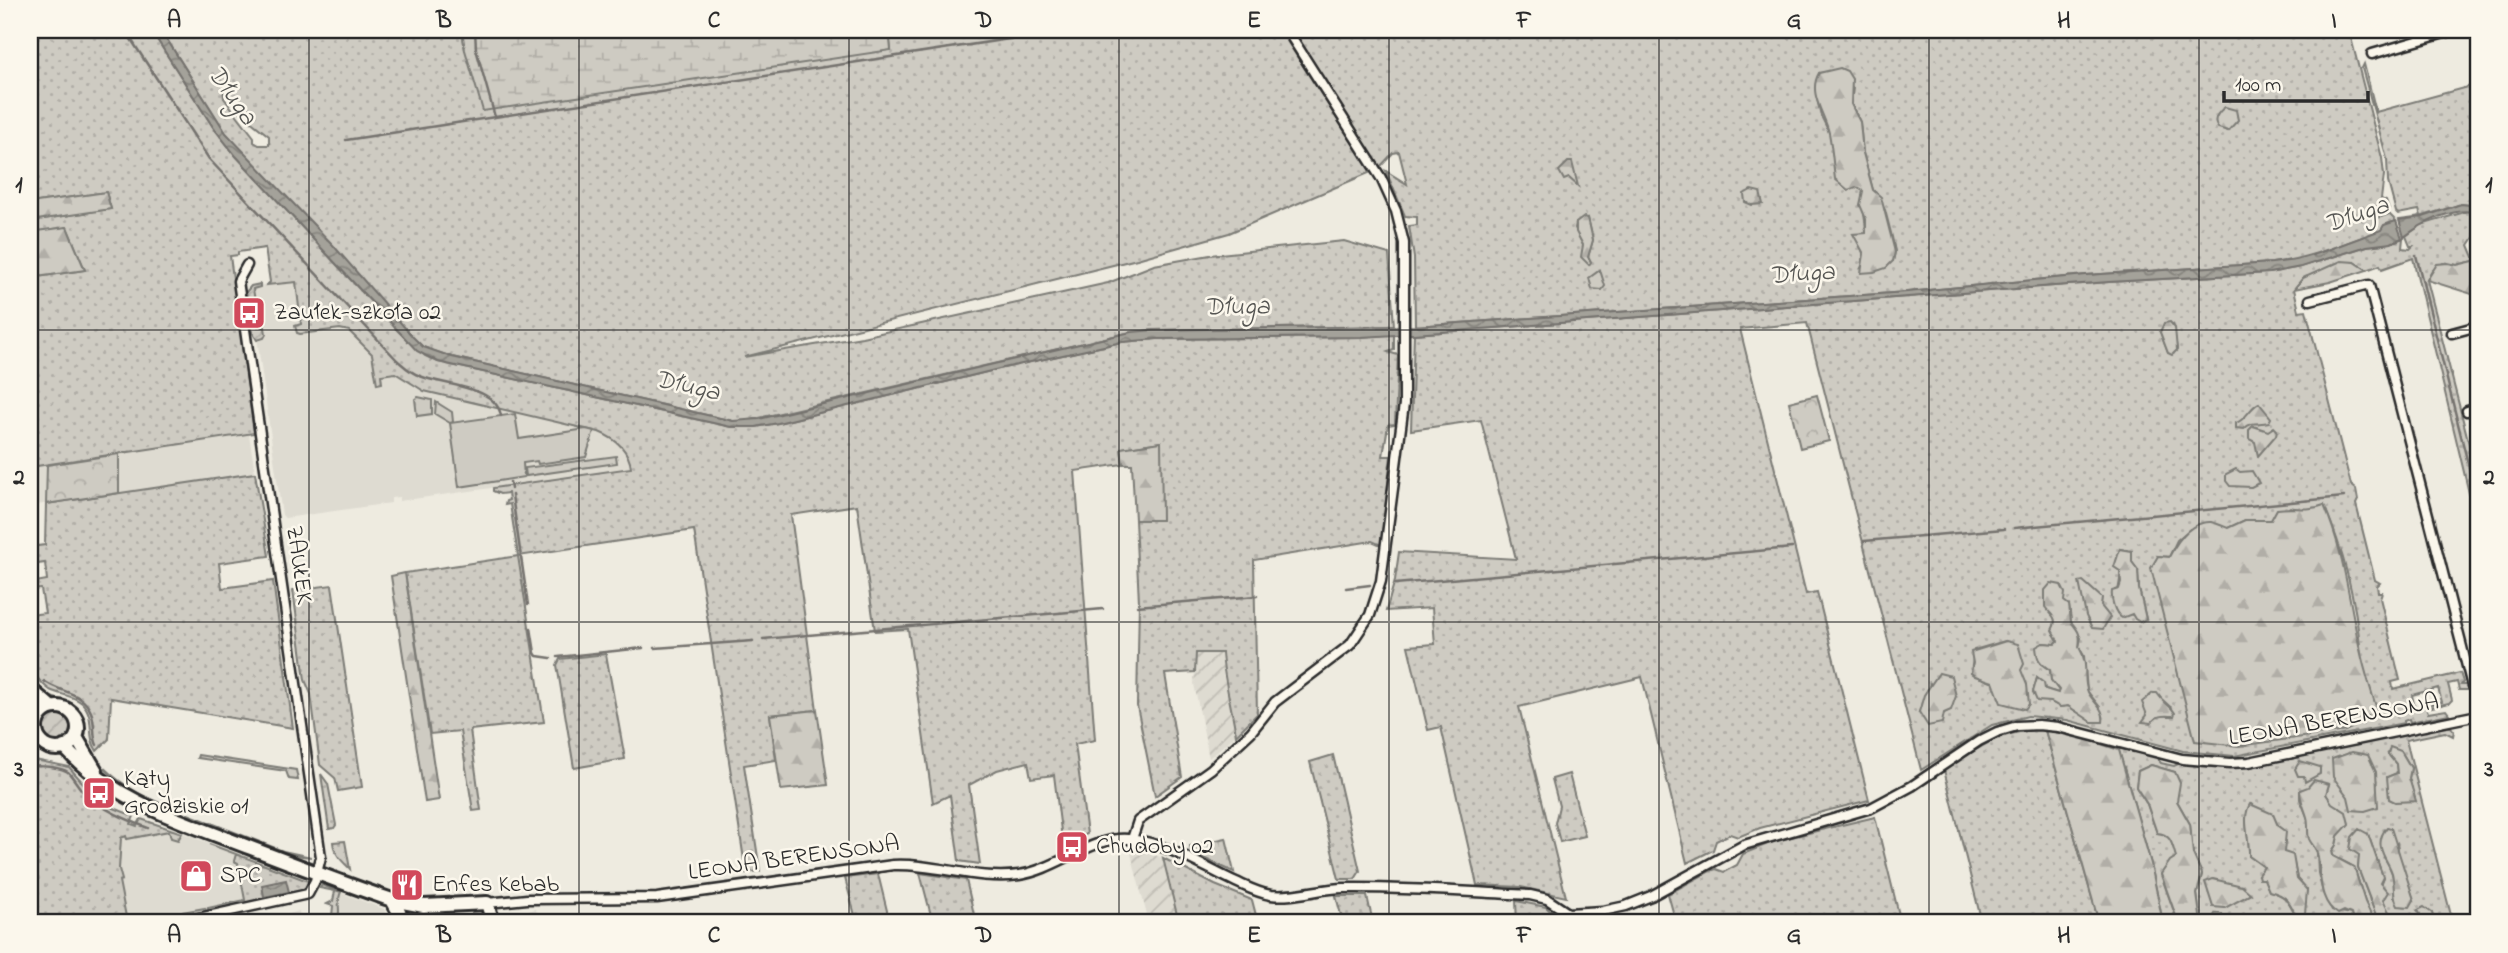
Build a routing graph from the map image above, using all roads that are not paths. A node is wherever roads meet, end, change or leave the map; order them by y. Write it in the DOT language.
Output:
graph roads {
  1 [pos="1287,30"];
  2 [pos="2455,30"];
  3 [pos="2372,54"];
  4 [pos="247,265"];
  5 [pos="2310,300"];
  6 [pos="2478,326"];
  7 [pos="2452,333"];
  8 [pos="2478,408"];
  9 [pos="2467,411"];
  10 [pos="2472,686"];
  11 [pos="30,689"];
  12 [pos="30,702"];
  13 [pos="51,708"];
  14 [pos="2478,715"];
  15 [pos="39,716"];
  16 [pos="76,737"];
  17 [pos="34,738"];
  18 [pos="64,747"];
  19 [pos="100,777"];
  20 [pos="1132,839"];
  21 [pos="317,873"];
  22 [pos="392,900"];
  23 [pos="487,902"];
  24 [pos="424,906"];
  25 [pos="1568,913"];
  26 [pos="181,922"];
  27 [pos="406,923"];
  28 [pos="493,923"];
  29 [pos="1571,923"];
  1 -- 20 [label="street"];
  2 -- 3 [label="street"];
  4 -- 21 [label="street, ZAUŁEK"];
  5 -- 10 [label="street"];
  6 -- 7 [label="street"];
  8 -- 9 [label="street"];
  11 -- 13 [label="street"];
  12 -- 15 [label="street"];
  13 -- 15 [label="street"];
  13 -- 16 [label="street"];
  14 -- 25 [label="street, LEONA BERENSONA"];
  15 -- 17 [label="street"];
  16 -- 18 [label="street"];
  16 -- 19 [label="street, LEONA BERENSONA"];
  17 -- 18 [label="street"];
  18 -- 19 [label="street, LEONA BERENSONA"];
  19 -- 21 [label="street, LEONA BERENSONA"];
  20 -- 23 [label="street, LEONA BERENSONA"];
  20 -- 25 [label="street, LEONA BERENSONA"];
  21 -- 22 [label="street, LEONA BERENSONA"];
  21 -- 26 [label="street"];
  22 -- 24 [label="street, LEONA BERENSONA"];
  22 -- 27 [label="street"];
  23 -- 24 [label="street, LEONA BERENSONA"];
  23 -- 28 [label="street"];
  24 -- 27 [label="street"];
  25 -- 29 [label="street"];
}
